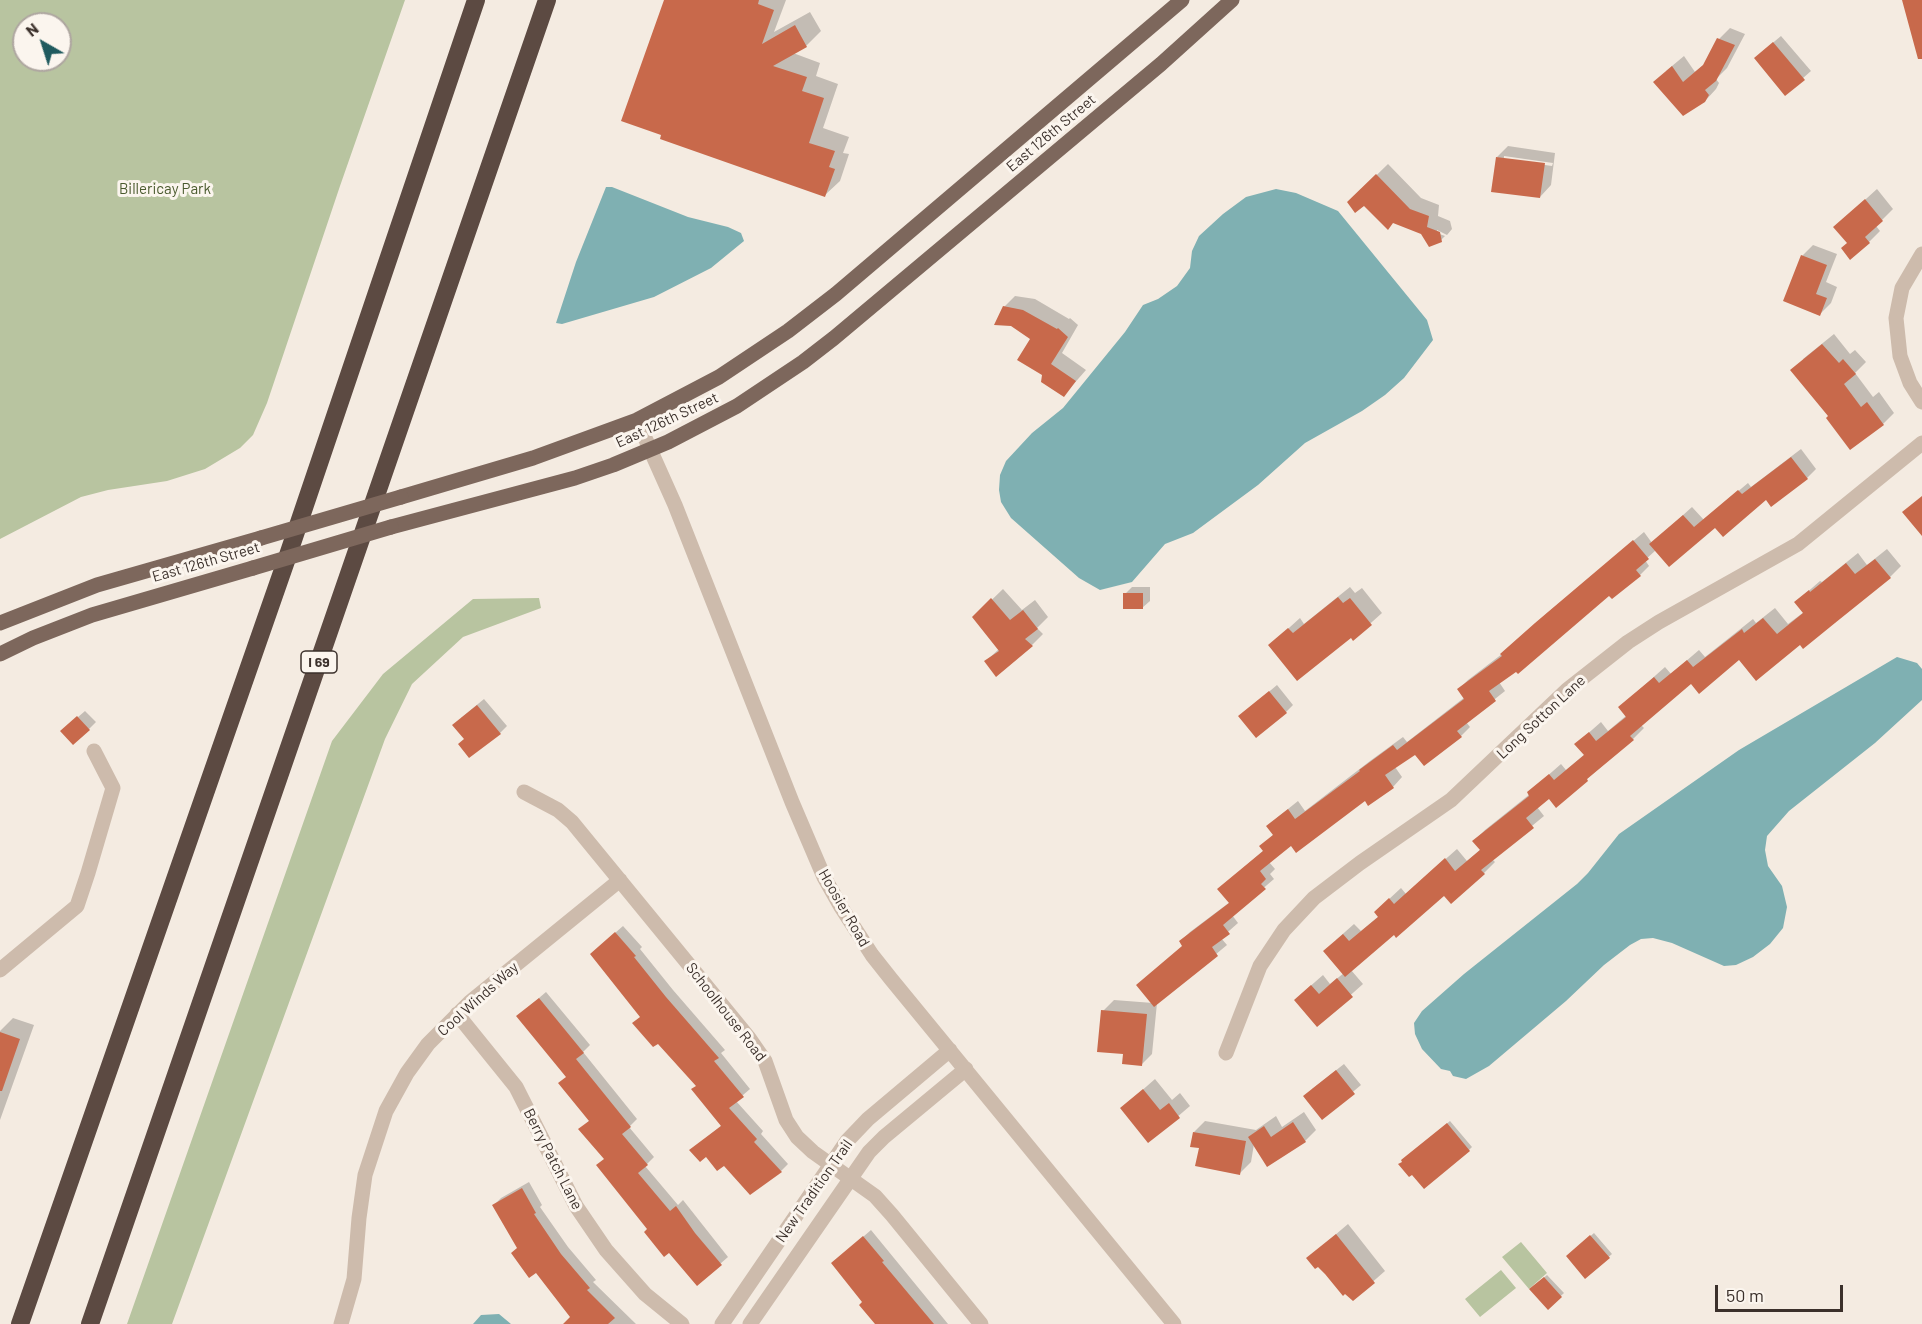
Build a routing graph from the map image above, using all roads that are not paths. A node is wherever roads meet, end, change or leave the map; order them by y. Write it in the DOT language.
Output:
graph roads {
  1 [pos="476,0"];
  2 [pos="547,0"];
  3 [pos="1182,0"];
  4 [pos="1232,0"];
  5 [pos="1922,254"];
  6 [pos="1922,402"];
  7 [pos="637,420"];
  8 [pos="1922,443"];
  9 [pos="651,450"];
  10 [pos="0,623"];
  11 [pos="0,654"];
  12 [pos="94,751"];
  13 [pos="524,792"];
  14 [pos="620,880"];
  15 [pos="0,970"];
  16 [pos="457,1014"];
  17 [pos="950,1050"];
  18 [pos="1226,1053"];
  19 [pos="966,1069"];
  20 [pos="830,1165"];
  21 [pos="850,1177"];
  22 [pos="20,1324"];
  23 [pos="90,1324"];
  24 [pos="341,1324"];
  25 [pos="682,1324"];
  26 [pos="722,1324"];
  27 [pos="750,1324"];
  28 [pos="981,1324"];
  29 [pos="1174,1324"];
  1 -- 22 [label="highway"];
  2 -- 23 [label="highway, I 69"];
  3 -- 7 [label="main road, East 126th Street"];
  4 -- 9 [label="main road, East 126th Street"];
  5 -- 6 [label="street"];
  7 -- 9 [label="street, Hoosier Road"];
  7 -- 10 [label="main road, East 126th Street, bridge"];
  8 -- 18 [label="street, Long Sotton Lane"];
  9 -- 11 [label="main road, East 126th Street, bridge"];
  9 -- 17 [label="street, Hoosier Road"];
  12 -- 15 [label="street"];
  13 -- 14 [label="street, Schoolhouse Road"];
  14 -- 16 [label="street, Cool Winds Way"];
  14 -- 20 [label="street, Schoolhouse Road"];
  16 -- 24 [label="street, Cool Winds Way"];
  16 -- 25 [label="street, Berry Patch Lane"];
  17 -- 19 [label="street, Hoosier Road"];
  17 -- 20 [label="street, New Tradition Trail"];
  19 -- 21 [label="street, New Tradition Trail"];
  19 -- 29 [label="street, Hoosier Road"];
  20 -- 21 [label="street, Schoolhouse Road"];
  20 -- 26 [label="street, New Tradition Trail"];
  21 -- 27 [label="street, New Tradition Trail"];
  21 -- 28 [label="street, Schoolhouse Road"];
}
